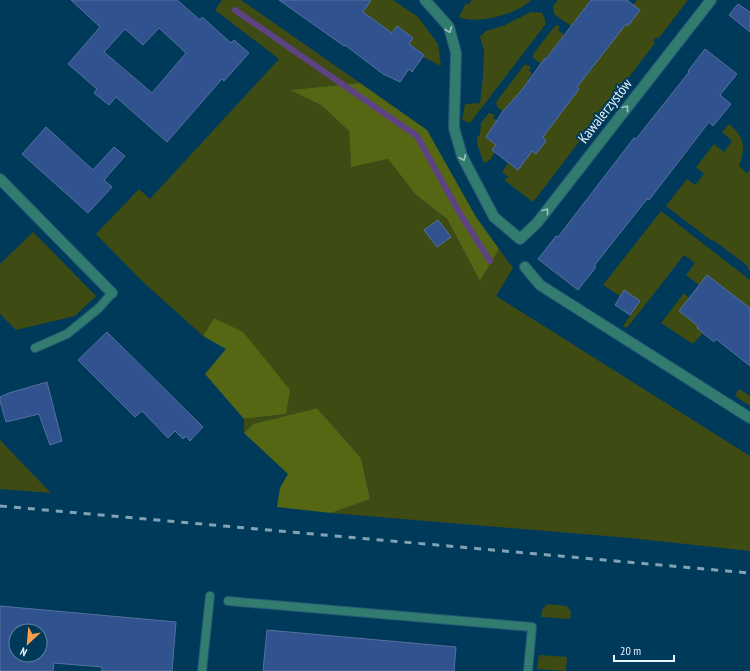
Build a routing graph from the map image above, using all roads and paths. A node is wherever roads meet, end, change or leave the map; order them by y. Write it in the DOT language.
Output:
graph roads {
  1 [pos="425,0"];
  2 [pos="711,0"];
  3 [pos="0,179"];
  4 [pos="525,267"];
  5 [pos="112,293"];
  6 [pos="35,348"];
  7 [pos="750,418"];
  8 [pos="210,596"];
  9 [pos="228,601"];
  10 [pos="202,671"];
  11 [pos="528,671"];
  1 -- 2 [label="street, Kawalerzystów, one-way"];
  3 -- 5 [label="street"];
  4 -- 7 [label="street"];
  5 -- 6 [label="lane"];
  8 -- 10 [label="lane"];
  9 -- 11 [label="lane"];
}
